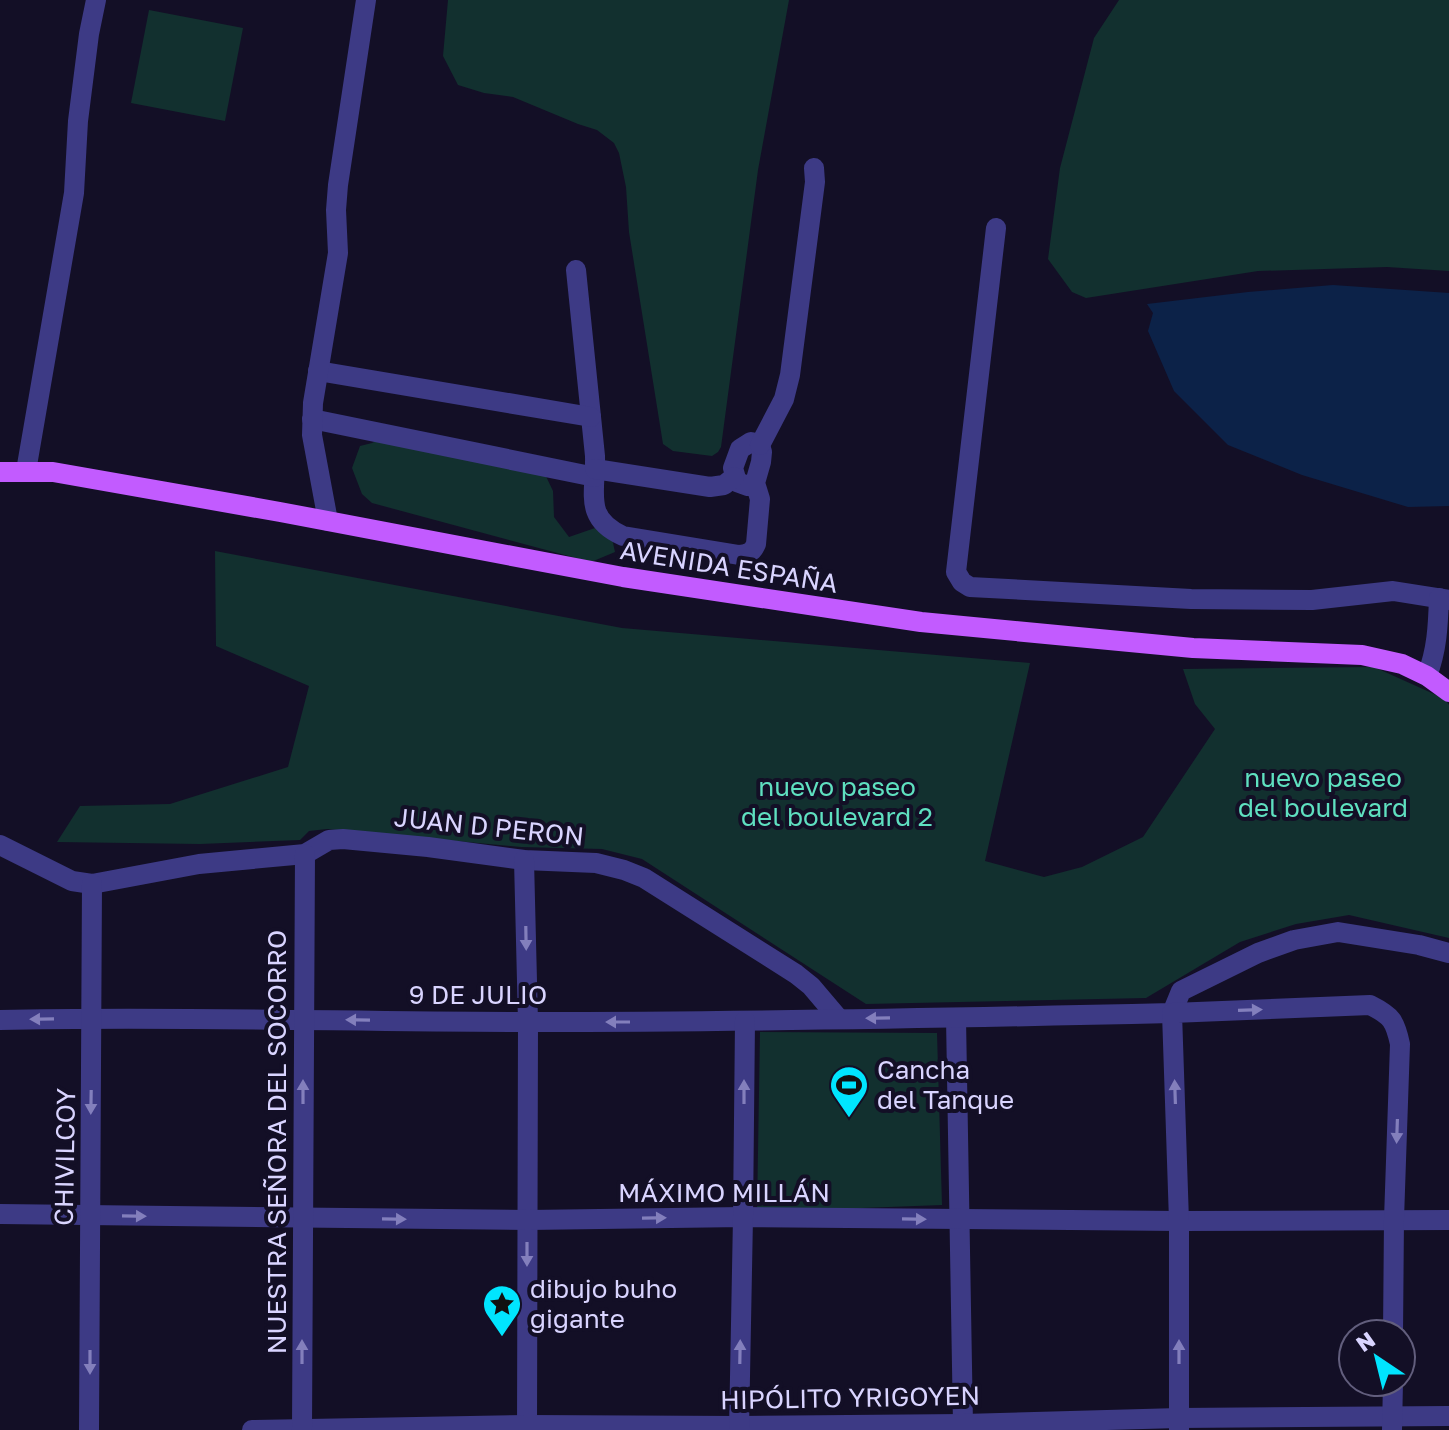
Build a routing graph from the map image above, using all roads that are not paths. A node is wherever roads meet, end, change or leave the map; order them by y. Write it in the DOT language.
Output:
graph roads {
  1 [pos="96,0"];
  2 [pos="366,0"];
  3 [pos="814,168"];
  4 [pos="996,228"];
  5 [pos="576,270"];
  6 [pos="318,371"];
  7 [pos="591,417"];
  8 [pos="312,419"];
  9 [pos="760,445"];
  10 [pos="26,471"];
  11 [pos="0,472"];
  12 [pos="595,473"];
  13 [pos="734,477"];
  14 [pos="755,483"];
  15 [pos="328,521"];
  16 [pos="1444,599"];
  17 [pos="1427,676"];
  18 [pos="1449,692"];
  19 [pos="0,845"];
  20 [pos="305,854"];
  21 [pos="524,860"];
  22 [pos="92,884"];
  23 [pos="1449,953"];
  24 [pos="1172,1013"];
  25 [pos="92,1018"];
  26 [pos="956,1018"];
  27 [pos="839,1019"];
  28 [pos="0,1020"];
  29 [pos="303,1020"];
  30 [pos="745,1021"];
  31 [pos="528,1022"];
  32 [pos="0,1214"];
  33 [pos="90,1215"];
  34 [pos="743,1217"];
  35 [pos="303,1218"];
  36 [pos="959,1219"];
  37 [pos="1394,1219"];
  38 [pos="528,1220"];
  39 [pos="1449,1220"];
  40 [pos="1179,1221"];
  41 [pos="1393,1318"];
  42 [pos="1393,1398"];
  43 [pos="1449,1416"];
  44 [pos="1392,1423"];
  45 [pos="963,1424"];
  46 [pos="1179,1424"];
  47 [pos="527,1427"];
  48 [pos="739,1428"];
  49 [pos="89,1430"];
  50 [pos="252,1430"];
  51 [pos="302,1430"];
  1 -- 10 [label="street"];
  2 -- 6 [label="street"];
  3 -- 9 [label="street"];
  4 -- 16 [label="street"];
  5 -- 7 [label="street"];
  6 -- 7 [label="street"];
  6 -- 8 [label="street"];
  7 -- 12 [label="street"];
  8 -- 12 [label="street"];
  8 -- 15 [label="street"];
  9 -- 13 [label="street"];
  9 -- 14 [label="street"];
  10 -- 11 [label="main road, AVENIDA ESPAÑA"];
  10 -- 15 [label="main road, AVENIDA ESPAÑA"];
  12 -- 13 [label="street"];
  12 -- 14 [label="street"];
  13 -- 14 [label="street"];
  15 -- 17 [label="main road, AVENIDA ESPAÑA"];
  16 -- 17 [label="street"];
  17 -- 18 [label="main road, AVENIDA ESPAÑA"];
  19 -- 22 [label="street"];
  20 -- 21 [label="street, JUAN D PERON"];
  20 -- 22 [label="street, JUAN D PERON"];
  20 -- 29 [label="street, NUESTRA SEÑORA DEL SOCORRO"];
  21 -- 27 [label="street, JUAN D PERON"];
  21 -- 31 [label="street, one-way"];
  22 -- 25 [label="street, CHIVILCOY"];
  23 -- 24 [label="street"];
  24 -- 26 [label="street, 9 DE JULIO"];
  24 -- 37 [label="street, 9 DE JULIO, one-way"];
  40 -- 24 [label="street, one-way"];
  25 -- 28 [label="street, 9 DE JULIO, one-way"];
  25 -- 29 [label="street, 9 DE JULIO"];
  25 -- 33 [label="street, CHIVILCOY, one-way"];
  26 -- 27 [label="street, 9 DE JULIO, one-way"];
  26 -- 36 [label="street"];
  27 -- 30 [label="street, 9 DE JULIO"];
  31 -- 29 [label="street, 9 DE JULIO, one-way"];
  35 -- 29 [label="street, NUESTRA SEÑORA DEL SOCORRO, one-way"];
  30 -- 31 [label="street, 9 DE JULIO, one-way"];
  34 -- 30 [label="street, one-way"];
  31 -- 38 [label="street"];
  32 -- 33 [label="street, MÁXIMO MILLÁN"];
  33 -- 35 [label="street, MÁXIMO MILLÁN, one-way"];
  33 -- 49 [label="street, CHIVILCOY, one-way"];
  34 -- 36 [label="street, MÁXIMO MILLÁN, one-way"];
  38 -- 34 [label="street, MÁXIMO MILLÁN, one-way"];
  48 -- 34 [label="street, one-way"];
  35 -- 38 [label="street, MÁXIMO MILLÁN, one-way"];
  51 -- 35 [label="street, NUESTRA SEÑORA DEL SOCORRO, one-way"];
  36 -- 40 [label="street, MÁXIMO MILLÁN"];
  36 -- 45 [label="street"];
  37 -- 39 [label="street, MÁXIMO MILLÁN"];
  37 -- 40 [label="street, MÁXIMO MILLÁN"];
  37 -- 41 [label="street, 9 DE JULIO"];
  38 -- 47 [label="street, one-way"];
  46 -- 40 [label="street, one-way"];
  42 -- 44 [label="street"];
  43 -- 44 [label="street, HIPÓLITO YRIGOYEN"];
  44 -- 46 [label="street, HIPÓLITO YRIGOYEN"];
  45 -- 46 [label="street, HIPÓLITO YRIGOYEN"];
  45 -- 48 [label="street, HIPÓLITO YRIGOYEN"];
  47 -- 48 [label="street, HIPÓLITO YRIGOYEN"];
  47 -- 51 [label="street, HIPÓLITO YRIGOYEN"];
  50 -- 51 [label="street, HIPÓLITO YRIGOYEN"];
}
